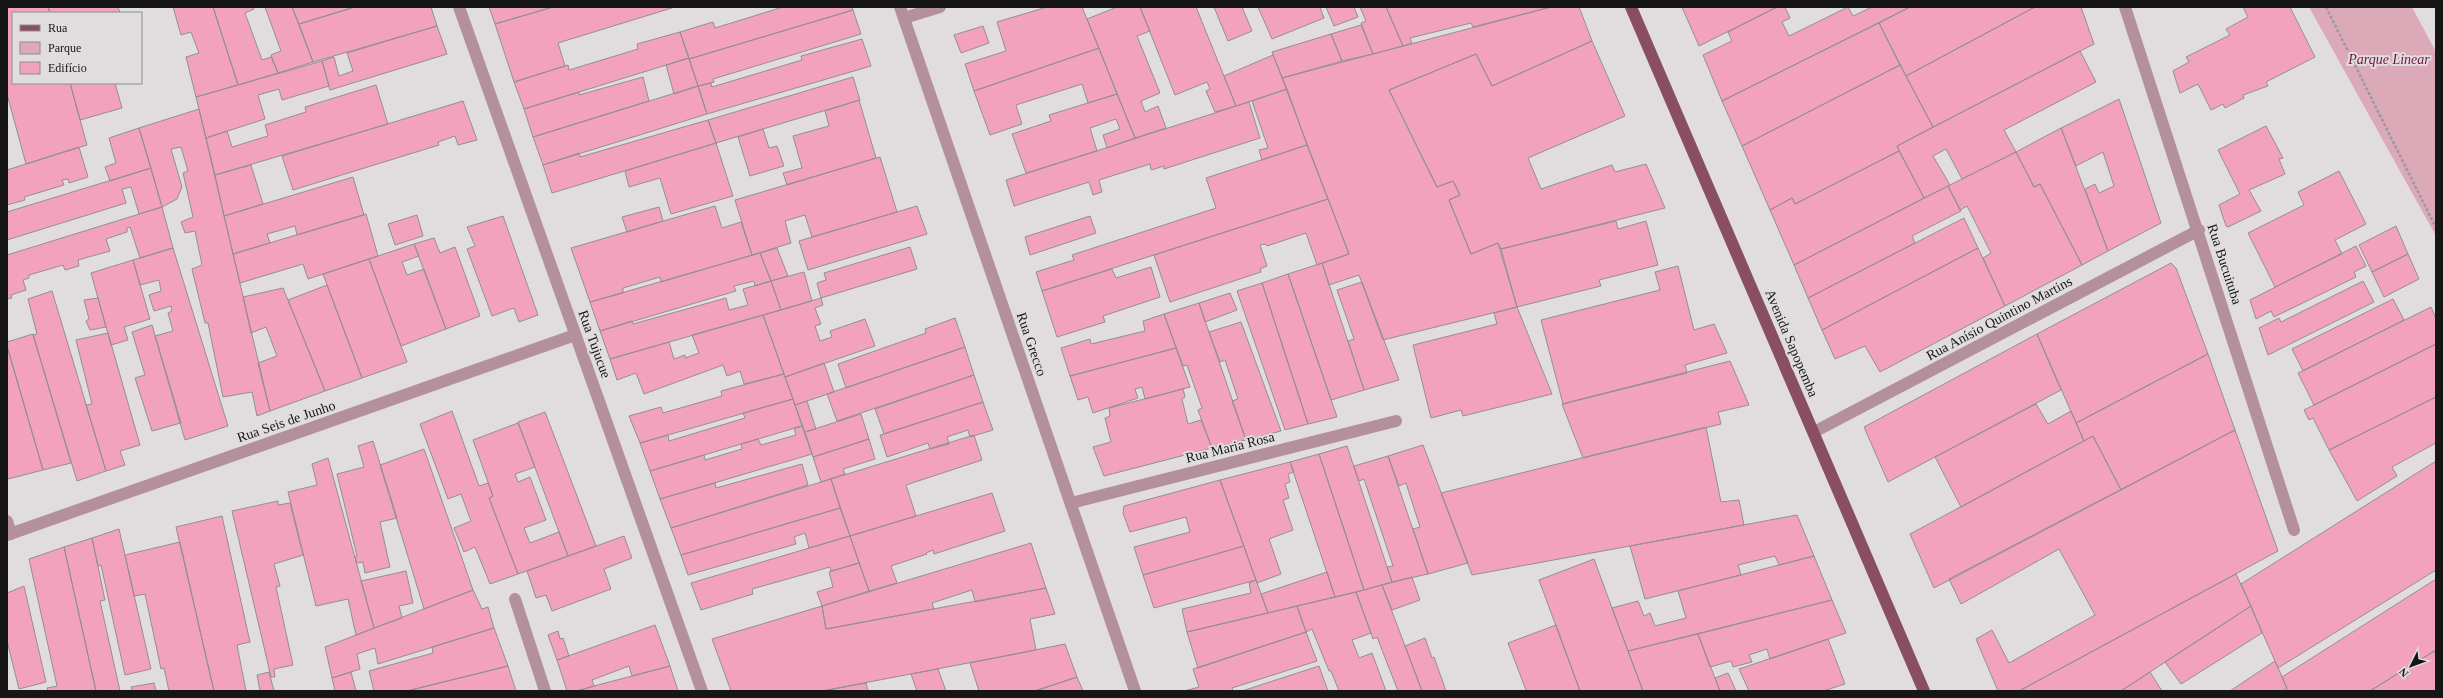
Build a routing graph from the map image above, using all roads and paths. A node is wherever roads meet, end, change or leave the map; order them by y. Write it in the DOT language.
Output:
graph roads {
  1 [pos="459,7"];
  2 [pos="940,7"];
  3 [pos="1631,7"];
  4 [pos="2125,7"];
  5 [pos="2326,7"];
  6 [pos="902,12"];
  7 [pos="2436,228"];
  8 [pos="2199,230"];
  9 [pos="575,335"];
  10 [pos="1396,421"];
  11 [pos="1814,432"];
  12 [pos="1071,503"];
  13 [pos="7,521"];
  14 [pos="2294,530"];
  15 [pos="9,535"];
  16 [pos="515,599"];
  17 [pos="545,691"];
  18 [pos="702,691"];
  19 [pos="1135,691"];
  20 [pos="1924,691"];
  1 -- 9 [label="street, Rua Tujucue"];
  2 -- 6 [label="street"];
  3 -- 11 [label="main road, Avenida Sapopemba"];
  4 -- 8 [label="street, Rua Bucuituba"];
  5 -- 7 [label="path"];
  6 -- 12 [label="street, Rua Grecco"];
  8 -- 11 [label="street, Rua Anísio Quintino Martins"];
  8 -- 14 [label="street, Rua Bucuituba"];
  9 -- 15 [label="street, Rua Seis de Junho"];
  9 -- 18 [label="street, Rua Tujucue"];
  10 -- 12 [label="street, Rua Maria Rosa"];
  11 -- 20 [label="main road, Avenida Sapopemba"];
  12 -- 19 [label="street, Rua Grecco"];
  13 -- 15 [label="street"];
  16 -- 17 [label="street"];
}
